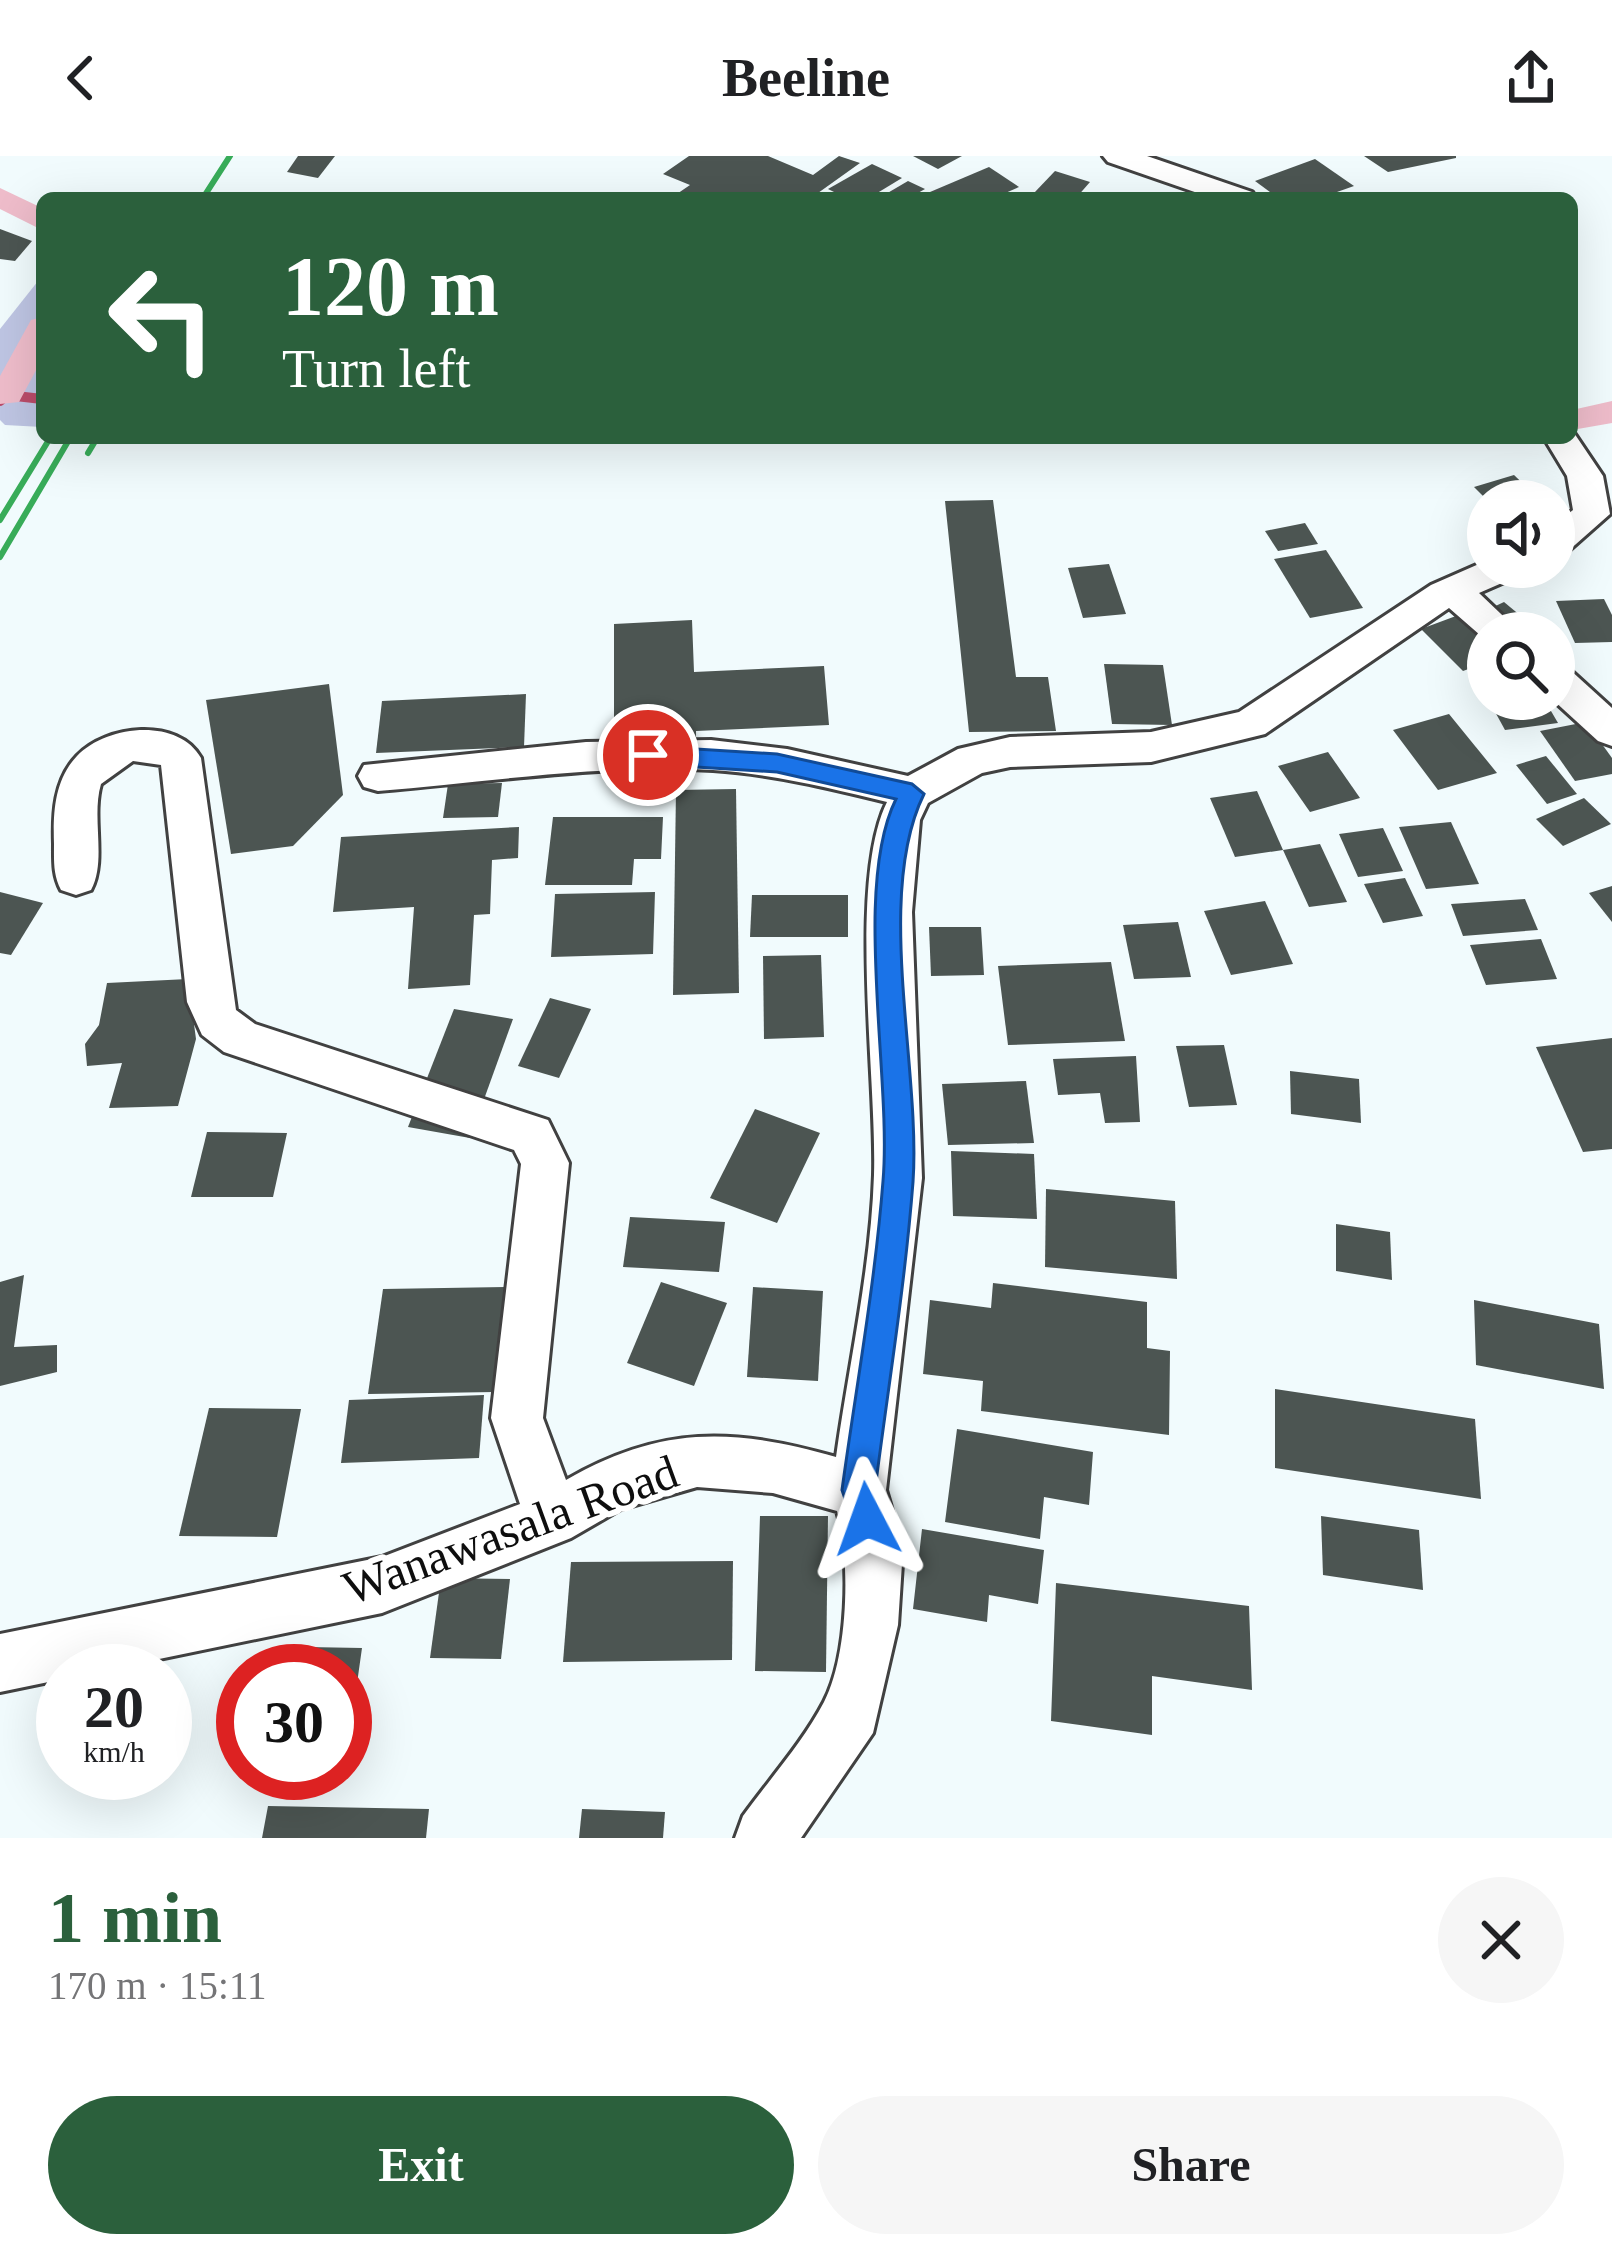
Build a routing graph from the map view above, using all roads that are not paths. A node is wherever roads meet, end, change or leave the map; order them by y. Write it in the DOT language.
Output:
graph roads {
  1 [pos="1118,156"];
  2 [pos="1223,192"];
  3 [pos="1565,444"];
  4 [pos="1602,518"];
  5 [pos="1575,533"];
  6 [pos="1467,586"];
  7 [pos="1454,592"];
  8 [pos="1477,612"];
  9 [pos="1575,698"];
  10 [pos="1612,731"];
  11 [pos="378,776"];
  12 [pos="912,794"];
  13 [pos="76,878"];
  14 [pos="859,1490"];
  15 [pos="552,1519"];
  16 [pos="0,1663"];
  17 [pos="765,1838"];
  1 -- 2 [label="street"];
  3 -- 4 [label="street"];
  4 -- 5 [label="street"];
  6 -- 7 [label="street"];
  7 -- 8 [label="street"];
  7 -- 12 [label="street"];
  9 -- 10 [label="street"];
  11 -- 12 [label="street"];
  12 -- 14 [label="street"];
  13 -- 15 [label="street"];
  14 -- 15 [label="street, Wanawasala Road"];
  14 -- 17 [label="street"];
  15 -- 16 [label="street, Wanawasala Road"];
}
